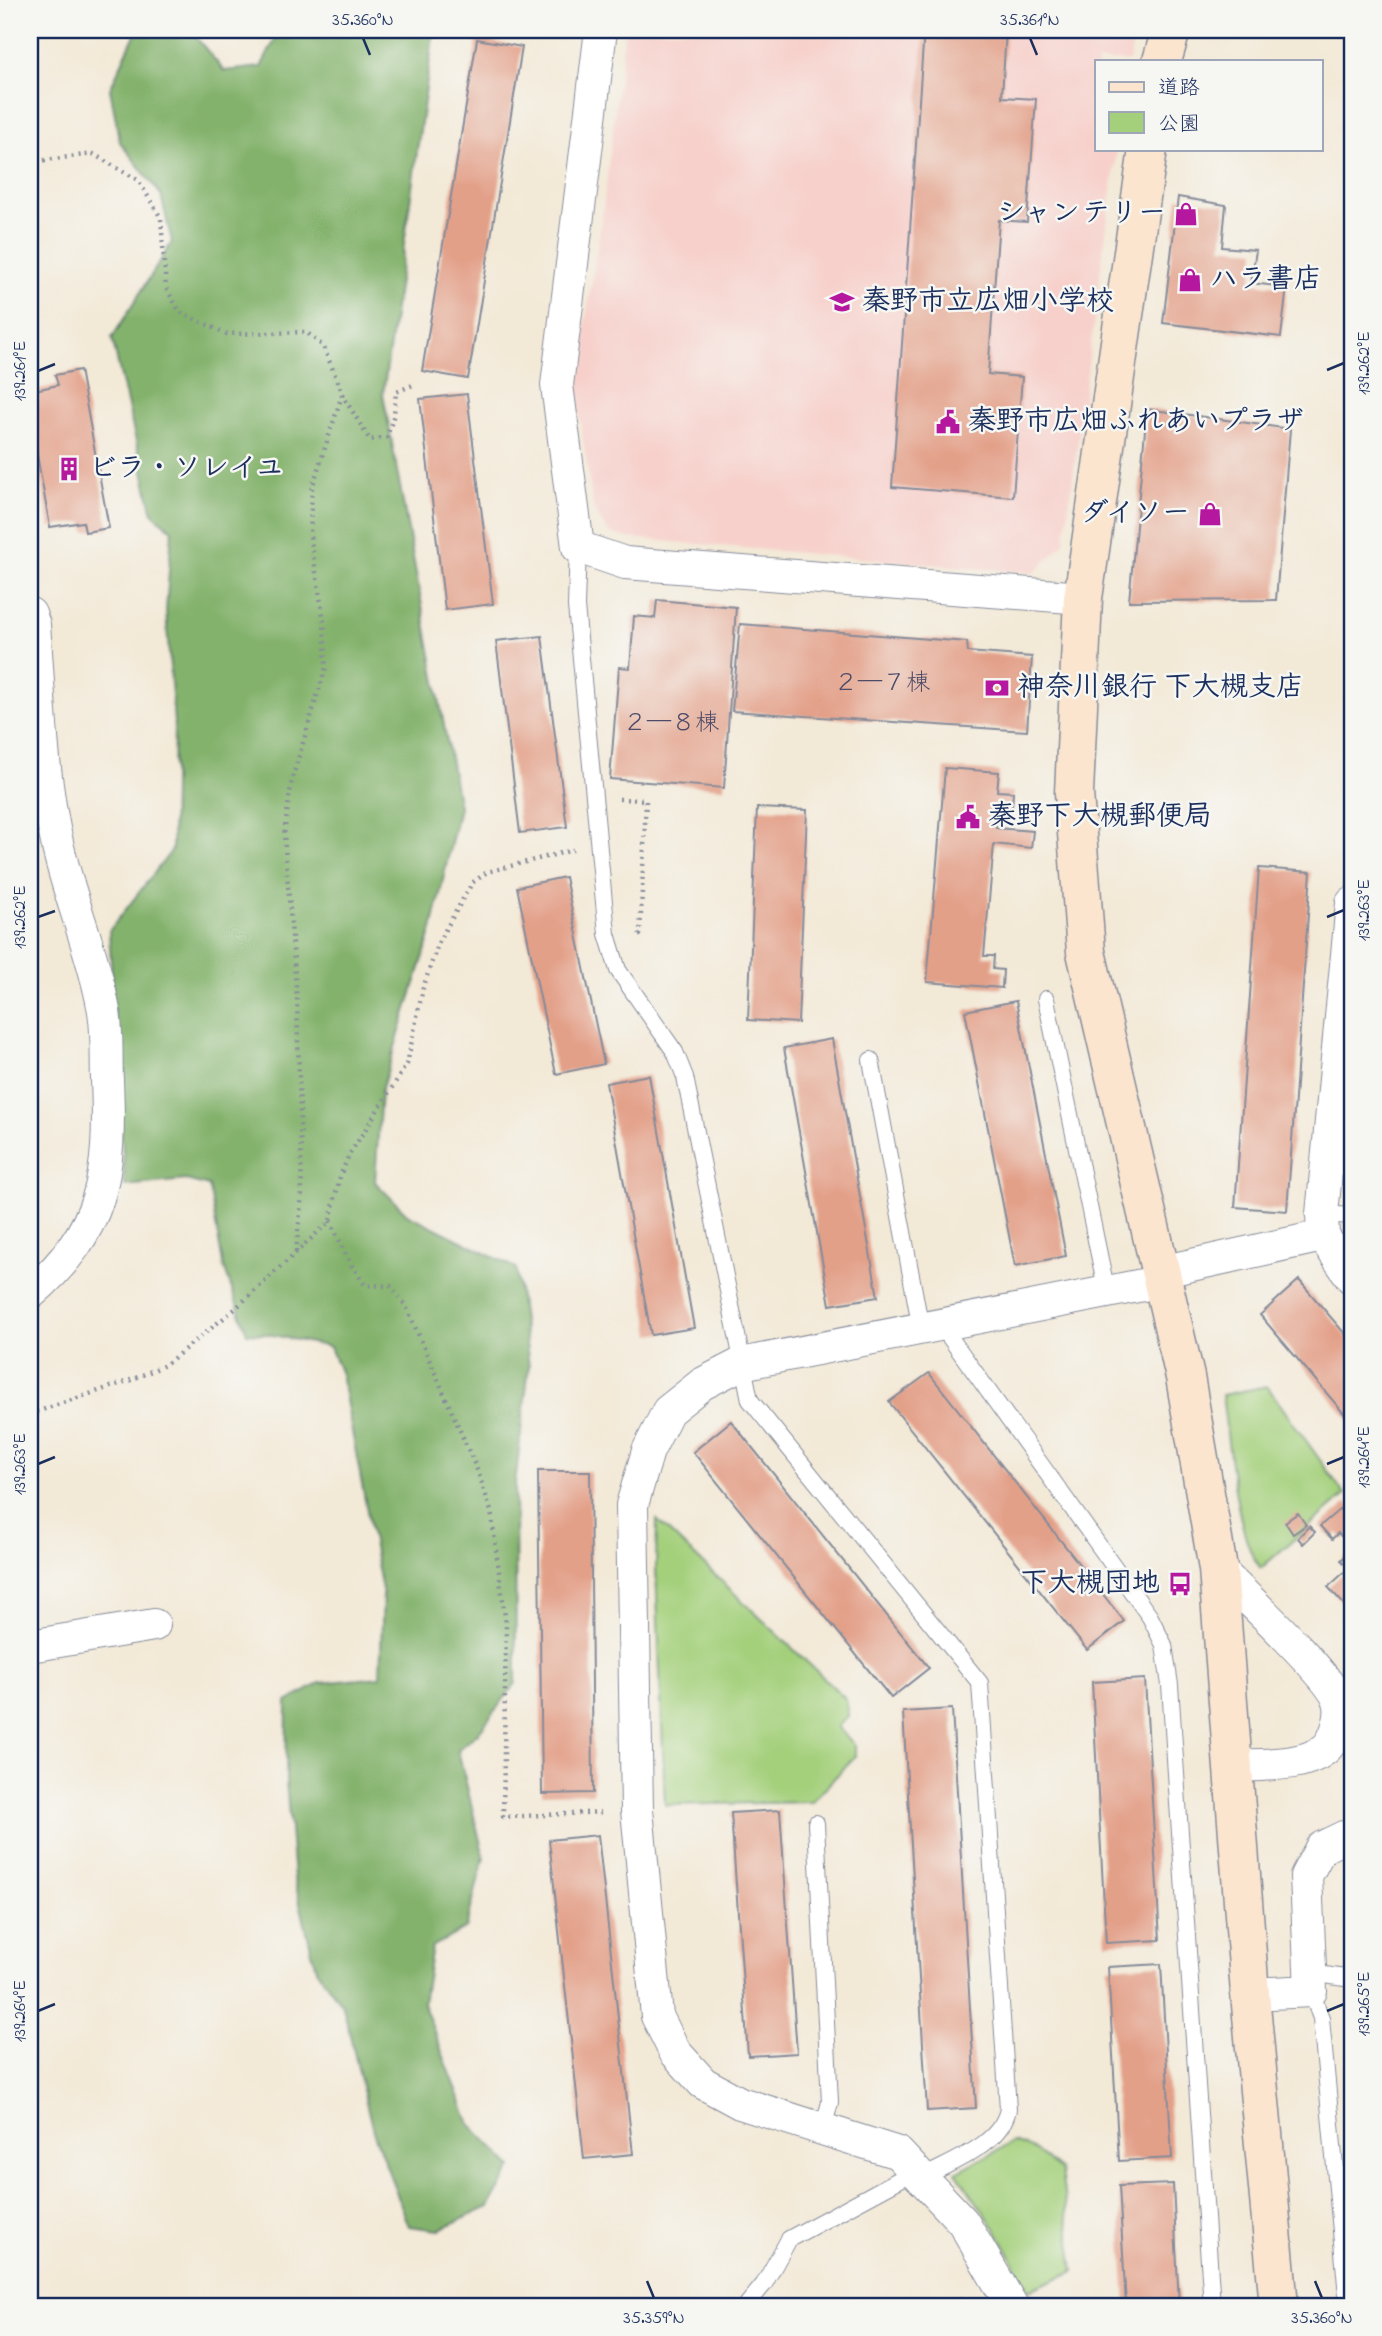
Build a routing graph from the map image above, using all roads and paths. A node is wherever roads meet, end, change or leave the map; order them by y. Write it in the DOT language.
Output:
graph roads {
  1 [pos="601,30"];
  2 [pos="1171,30"];
  3 [pos="1162,60"];
  4 [pos="1148,150"];
  5 [pos="30,162"];
  6 [pos="413,385"];
  7 [pos="343,392"];
  8 [pos="578,547"];
  9 [pos="1083,597"];
  10 [pos="30,614"];
  11 [pos="646,800"];
  12 [pos="597,844"];
  13 [pos="1352,903"];
  14 [pos="607,934"];
  15 [pos="1350,941"];
  16 [pos="1046,999"];
  17 [pos="871,1060"];
  18 [pos="1343,1097"];
  19 [pos="330,1221"];
  20 [pos="1333,1222"];
  21 [pos="296,1252"];
  22 [pos="1161,1277"];
  23 [pos="1352,1278"];
  24 [pos="1107,1293"];
  25 [pos="30,1294"];
  26 [pos="931,1327"];
  27 [pos="741,1364"];
  28 [pos="30,1414"];
  29 [pos="1218,1569"];
  30 [pos="154,1625"];
  31 [pos="30,1646"];
  32 [pos="1235,1766"];
  33 [pos="607,1811"];
  34 [pos="816,1824"];
  35 [pos="1352,1833"];
  36 [pos="1352,1979"];
  37 [pos="1311,1982"];
  38 [pos="1250,1994"];
  39 [pos="823,2129"];
  40 [pos="919,2174"];
  41 [pos="1345,2212"];
  42 [pos="746,2306"];
  43 [pos="1012,2306"];
  44 [pos="1212,2306"];
  45 [pos="1279,2306"];
  46 [pos="1348,2306"];
  1 -- 8 [label="street"];
  2 -- 3 [label="street"];
  4 -- 9 [label="street"];
  5 -- 7 [label="path"];
  6 -- 7 [label="path"];
  7 -- 21 [label="path"];
  8 -- 9 [label="street"];
  8 -- 12 [label="lane"];
  9 -- 22 [label="street"];
  10 -- 25 [label="street"];
  11 -- 14 [label="path"];
  12 -- 14 [label="lane"];
  12 -- 19 [label="path"];
  13 -- 15 [label="street"];
  14 -- 27 [label="lane"];
  15 -- 18 [label="street"];
  16 -- 24 [label="lane"];
  17 -- 26 [label="lane"];
  18 -- 20 [label="street"];
  19 -- 21 [label="path"];
  19 -- 33 [label="path"];
  20 -- 22 [label="street"];
  20 -- 23 [label="street"];
  21 -- 28 [label="path"];
  22 -- 24 [label="street"];
  22 -- 29 [label="street"];
  24 -- 26 [label="street"];
  26 -- 27 [label="street"];
  26 -- 44 [label="lane"];
  27 -- 39 [label="street"];
  27 -- 40 [label="lane"];
  29 -- 32 [label="street"];
  29 -- 32 [label="street"];
  30 -- 31 [label="street"];
  32 -- 38 [label="street"];
  34 -- 39 [label="lane"];
  35 -- 37 [label="street"];
  36 -- 37 [label="lane"];
  37 -- 38 [label="street"];
  37 -- 41 [label="lane"];
  38 -- 45 [label="street"];
  39 -- 40 [label="street"];
  40 -- 42 [label="lane"];
  40 -- 43 [label="street"];
  41 -- 46 [label="lane"];
}
